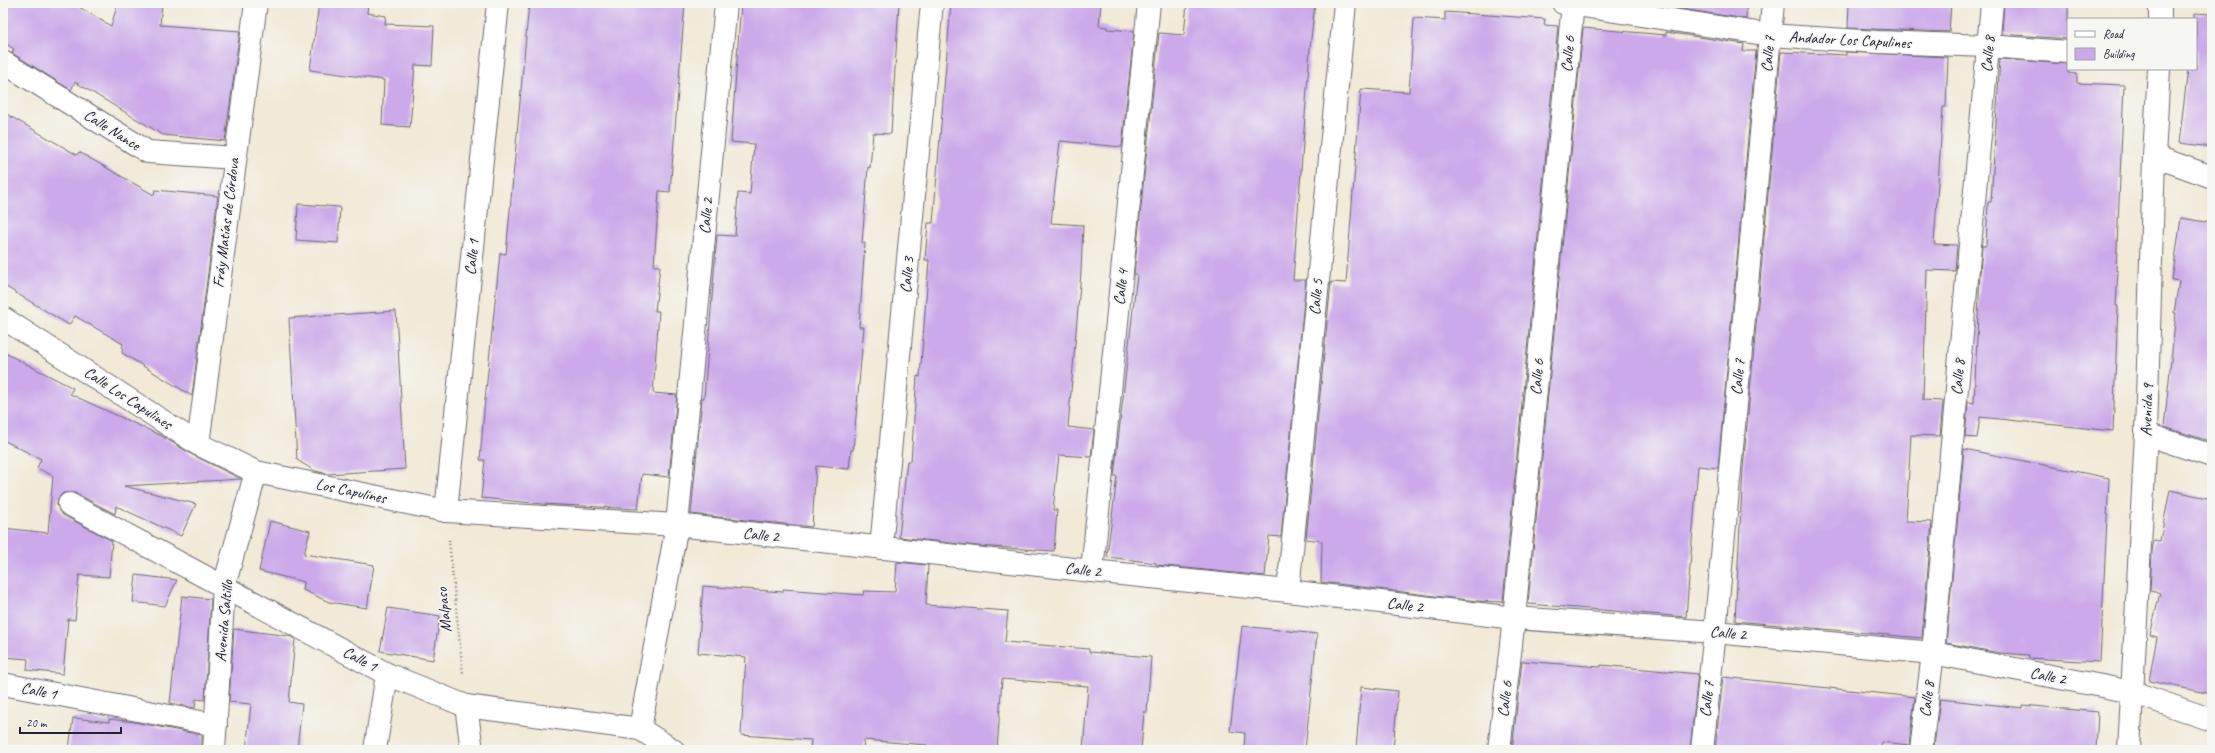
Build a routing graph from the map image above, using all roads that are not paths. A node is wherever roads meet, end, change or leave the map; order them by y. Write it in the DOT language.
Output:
graph roads {
  1 [pos="256,3"];
  2 [pos="498,3"];
  3 [pos="726,3"];
  4 [pos="932,3"];
  5 [pos="1149,3"];
  6 [pos="1345,3"];
  7 [pos="1570,3"];
  8 [pos="1773,3"];
  9 [pos="1992,3"];
  10 [pos="2160,3"];
  11 [pos="2160,18"];
  12 [pos="1770,35"];
  13 [pos="1988,46"];
  14 [pos="2067,52"];
  15 [pos="3,62"];
  16 [pos="2159,70"];
  17 [pos="2154,156"];
  18 [pos="234,158"];
  19 [pos="2212,177"];
  20 [pos="3,318"];
  21 [pos="2146,434"];
  22 [pos="198,444"];
  23 [pos="2212,456"];
  24 [pos="256,472"];
  25 [pos="69,504"];
  26 [pos="446,511"];
  27 [pos="676,525"];
  28 [pos="881,548"];
  29 [pos="1092,571"];
  30 [pos="224,586"];
  31 [pos="1288,591"];
  32 [pos="1514,618"];
  33 [pos="1715,632"];
  34 [pos="1932,653"];
  35 [pos="387,674"];
  36 [pos="3,684"];
  37 [pos="2132,692"];
  38 [pos="466,706"];
  39 [pos="2212,720"];
  40 [pos="216,725"];
  41 [pos="640,730"];
  42 [pos="214,750"];
  43 [pos="375,750"];
  44 [pos="472,750"];
  45 [pos="673,750"];
  46 [pos="1499,750"];
  47 [pos="1702,750"];
  48 [pos="1921,750"];
  49 [pos="2129,750"];
  1 -- 18 [label="street, Fráy Matías de Córdova"];
  2 -- 26 [label="street, Calle 1"];
  3 -- 27 [label="street, Calle 2"];
  4 -- 28 [label="street, Calle 3"];
  5 -- 29 [label="street, Calle 4"];
  6 -- 31 [label="street, Calle 5"];
  7 -- 12 [label="street, Andador Los Capulines"];
  7 -- 32 [label="street, Calle 6"];
  8 -- 12 [label="street, Calle 7"];
  9 -- 13 [label="street, Calle 8"];
  10 -- 11 [label="street"];
  12 -- 13 [label="street, Andador Los Capulines"];
  12 -- 33 [label="street, Calle 7"];
  13 -- 14 [label="street, Andador Los Capulines"];
  13 -- 34 [label="street, Calle 8"];
  15 -- 18 [label="street, Calle Nance"];
  16 -- 17 [label="street, Avenida 9"];
  17 -- 19 [label="street"];
  17 -- 21 [label="street, Avenida 9"];
  18 -- 22 [label="street, Fráy Matías de Córdova"];
  20 -- 22 [label="street, Calle Los Capulines"];
  21 -- 23 [label="street"];
  21 -- 37 [label="street, Avenida 9"];
  22 -- 24 [label="street, Calle Los Capulines"];
  24 -- 26 [label="street, Los Capulines"];
  24 -- 30 [label="street, Avenida Saltillo"];
  25 -- 30 [label="street, Calle 1"];
  26 -- 27 [label="street, Calle 2"];
  27 -- 28 [label="street, Calle 2"];
  27 -- 41 [label="street, Calle 2"];
  28 -- 29 [label="street, Calle 2"];
  29 -- 31 [label="street, Calle 2"];
  30 -- 35 [label="street, Calle 1"];
  30 -- 40 [label="street, Avenida Saltillo"];
  31 -- 32 [label="street, Calle 2"];
  32 -- 33 [label="street, Calle 2"];
  32 -- 46 [label="street, Calle 6"];
  33 -- 34 [label="street, Calle 2"];
  33 -- 47 [label="street, Calle 7"];
  34 -- 37 [label="street, Calle 2"];
  34 -- 48 [label="street, Calle 8"];
  35 -- 38 [label="street, Calle 1"];
  35 -- 43 [label="street"];
  36 -- 40 [label="street, Calle 1"];
  37 -- 39 [label="street, Calle 2"];
  37 -- 49 [label="street, Avenida 9"];
  38 -- 41 [label="street, Calle 1"];
  38 -- 44 [label="street"];
  40 -- 42 [label="street, Avenida Saltillo"];
  41 -- 45 [label="street, Calle 1"];
}
